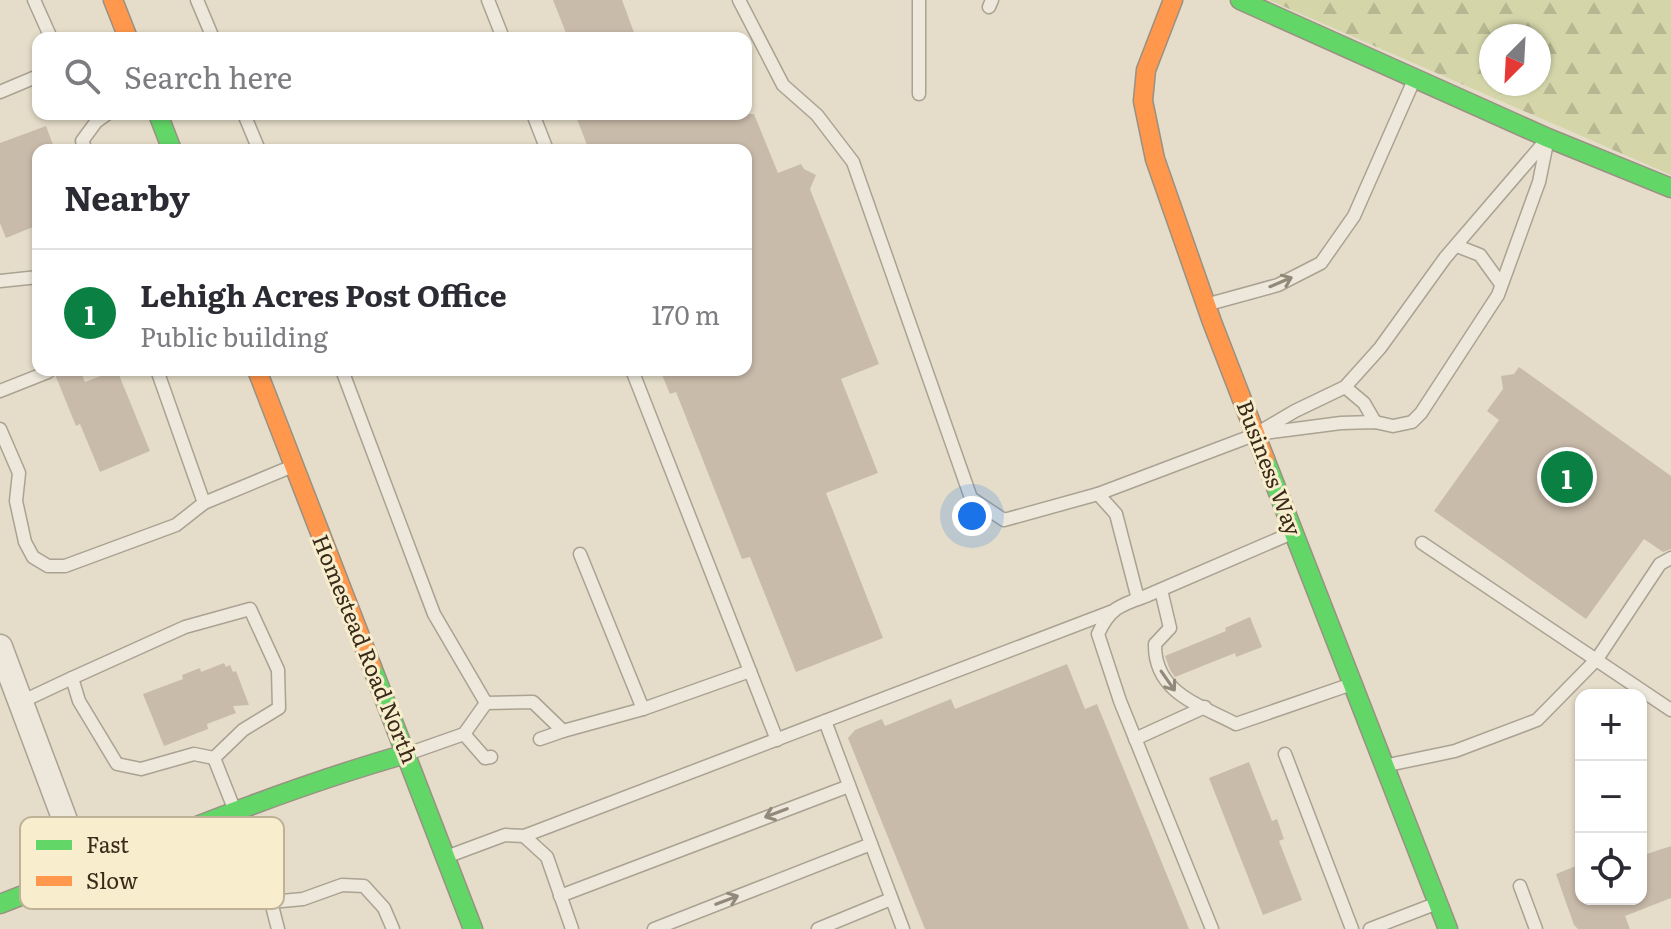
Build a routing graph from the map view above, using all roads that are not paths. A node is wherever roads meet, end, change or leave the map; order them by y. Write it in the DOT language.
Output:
graph roads {
  1 [pos="34,0"];
  2 [pos="113,0"];
  3 [pos="197,0"];
  4 [pos="488,0"];
  5 [pos="739,0"];
  6 [pos="919,0"];
  7 [pos="1173,0"];
  8 [pos="1240,0"];
  9 [pos="48,32"];
  10 [pos="126,32"];
  11 [pos="210,32"];
  12 [pos="501,32"];
  13 [pos="1415,77"];
  14 [pos="32,79"];
  15 [pos="0,92"];
  16 [pos="919,94"];
  17 [pos="99,120"];
  18 [pos="160,120"];
  19 [pos="246,120"];
  20 [pos="535,120"];
  21 [pos="1548,138"];
  22 [pos="83,144"];
  23 [pos="170,144"];
  24 [pos="256,144"];
  25 [pos="545,144"];
  26 [pos="1671,188"];
  27 [pos="1457,246"];
  28 [pos="32,278"];
  29 [pos="0,281"];
  30 [pos="1501,284"];
  31 [pos="1206,305"];
  32 [pos="38,376"];
  33 [pos="159,376"];
  34 [pos="259,376"];
  35 [pos="344,376"];
  36 [pos="634,376"];
  37 [pos="1345,387"];
  38 [pos="0,391"];
  39 [pos="1375,422"];
  40 [pos="0,429"];
  41 [pos="1256,434"];
  42 [pos="293,466"];
  43 [pos="1098,494"];
  44 [pos="204,503"];
  45 [pos="1294,532"];
  46 [pos="1422,543"];
  47 [pos="580,554"];
  48 [pos="1671,558"];
  49 [pos="1161,590"];
  50 [pos="1138,599"];
  51 [pos="1113,611"];
  52 [pos="0,647"];
  53 [pos="1597,659"];
  54 [pos="750,671"];
  55 [pos="72,678"];
  56 [pos="1353,684"];
  57 [pos="21,702"];
  58 [pos="486,703"];
  59 [pos="1205,707"];
  60 [pos="643,709"];
  61 [pos="1671,710"];
  62 [pos="825,721"];
  63 [pos="563,731"];
  64 [pos="464,734"];
  65 [pos="540,739"];
  66 [pos="1135,739"];
  67 [pos="777,740"];
  68 [pos="406,754"];
  69 [pos="1285,754"];
  70 [pos="491,757"];
  71 [pos="214,758"];
  72 [pos="1385,766"];
  73 [pos="849,786"];
  74 [pos="234,814"];
  75 [pos="64,817"];
  76 [pos="226,817"];
  77 [pos="235,817"];
  78 [pos="524,836"];
  79 [pos="871,844"];
  80 [pos="446,857"];
  81 [pos="1520,886"];
  82 [pos="20,896"];
  83 [pos="560,896"];
  84 [pos="891,899"];
  85 [pos="284,901"];
  86 [pos="1438,903"];
  87 [pos="0,904"];
  88 [pos="273,909"];
  89 [pos="278,929"];
  90 [pos="393,929"];
  91 [pos="473,929"];
  92 [pos="572,929"];
  93 [pos="654,929"];
  94 [pos="818,929"];
  95 [pos="903,929"];
  96 [pos="1212,929"];
  97 [pos="1352,929"];
  98 [pos="1370,929"];
  99 [pos="1448,929"];
  100 [pos="1536,929"];
  1 -- 9 [label="lane"];
  2 -- 10 [label="street"];
  3 -- 11 [label="lane"];
  4 -- 12 [label="lane"];
  5 -- 43 [label="lane"];
  6 -- 16 [label="lane"];
  7 -- 31 [label="street, Business Way"];
  8 -- 13 [label="street"];
  13 -- 21 [label="street"];
  31 -- 13 [label="lane, one-way"];
  14 -- 15 [label="lane"];
  17 -- 22 [label="lane"];
  18 -- 23 [label="street"];
  19 -- 24 [label="lane"];
  20 -- 25 [label="lane"];
  21 -- 26 [label="street"];
  21 -- 27 [label="lane"];
  21 -- 30 [label="lane"];
  27 -- 30 [label="lane"];
  27 -- 37 [label="lane"];
  28 -- 29 [label="lane"];
  30 -- 39 [label="lane"];
  31 -- 41 [label="street, Business Way"];
  32 -- 38 [label="lane"];
  33 -- 44 [label="lane"];
  34 -- 42 [label="street, Homestead Road North"];
  35 -- 58 [label="lane"];
  36 -- 54 [label="lane"];
  37 -- 39 [label="lane"];
  37 -- 41 [label="lane"];
  39 -- 41 [label="lane"];
  40 -- 44 [label="lane"];
  41 -- 43 [label="lane"];
  41 -- 45 [label="street, Business Way"];
  42 -- 44 [label="lane"];
  42 -- 68 [label="street, Homestead Road North"];
  43 -- 50 [label="lane"];
  45 -- 49 [label="lane"];
  45 -- 56 [label="street, Business Way"];
  46 -- 53 [label="lane"];
  47 -- 60 [label="lane"];
  48 -- 53 [label="lane"];
  49 -- 50 [label="lane"];
  49 -- 59 [label="lane, one-way"];
  50 -- 51 [label="lane"];
  51 -- 62 [label="lane"];
  51 -- 66 [label="lane"];
  52 -- 57 [label="street"];
  53 -- 61 [label="lane"];
  53 -- 72 [label="lane"];
  54 -- 60 [label="lane"];
  54 -- 67 [label="lane"];
  55 -- 57 [label="lane"];
  55 -- 71 [label="lane"];
  55 -- 71 [label="lane"];
  56 -- 59 [label="lane"];
  56 -- 72 [label="street, Business Way"];
  57 -- 75 [label="street"];
  58 -- 63 [label="lane"];
  58 -- 64 [label="lane"];
  59 -- 66 [label="lane"];
  60 -- 63 [label="lane"];
  62 -- 67 [label="lane"];
  62 -- 73 [label="lane"];
  63 -- 65 [label="lane"];
  64 -- 68 [label="lane"];
  64 -- 70 [label="lane"];
  66 -- 96 [label="lane"];
  67 -- 78 [label="lane"];
  68 -- 74 [label="street"];
  68 -- 80 [label="street, Homestead Road North"];
  69 -- 97 [label="lane"];
  71 -- 74 [label="lane"];
  72 -- 86 [label="street, Business Way"];
  73 -- 79 [label="lane"];
  73 -- 83 [label="lane, one-way"];
  74 -- 76 [label="street"];
  74 -- 77 [label="lane"];
  78 -- 80 [label="lane"];
  78 -- 83 [label="lane"];
  79 -- 84 [label="lane"];
  93 -- 79 [label="lane, one-way"];
  80 -- 91 [label="street, Homestead Road North"];
  81 -- 100 [label="lane"];
  82 -- 87 [label="street"];
  83 -- 92 [label="lane"];
  84 -- 94 [label="lane"];
  84 -- 95 [label="lane"];
  85 -- 90 [label="lane"];
  86 -- 98 [label="lane"];
  86 -- 99 [label="street, Business Way"];
  88 -- 89 [label="lane"];
}
